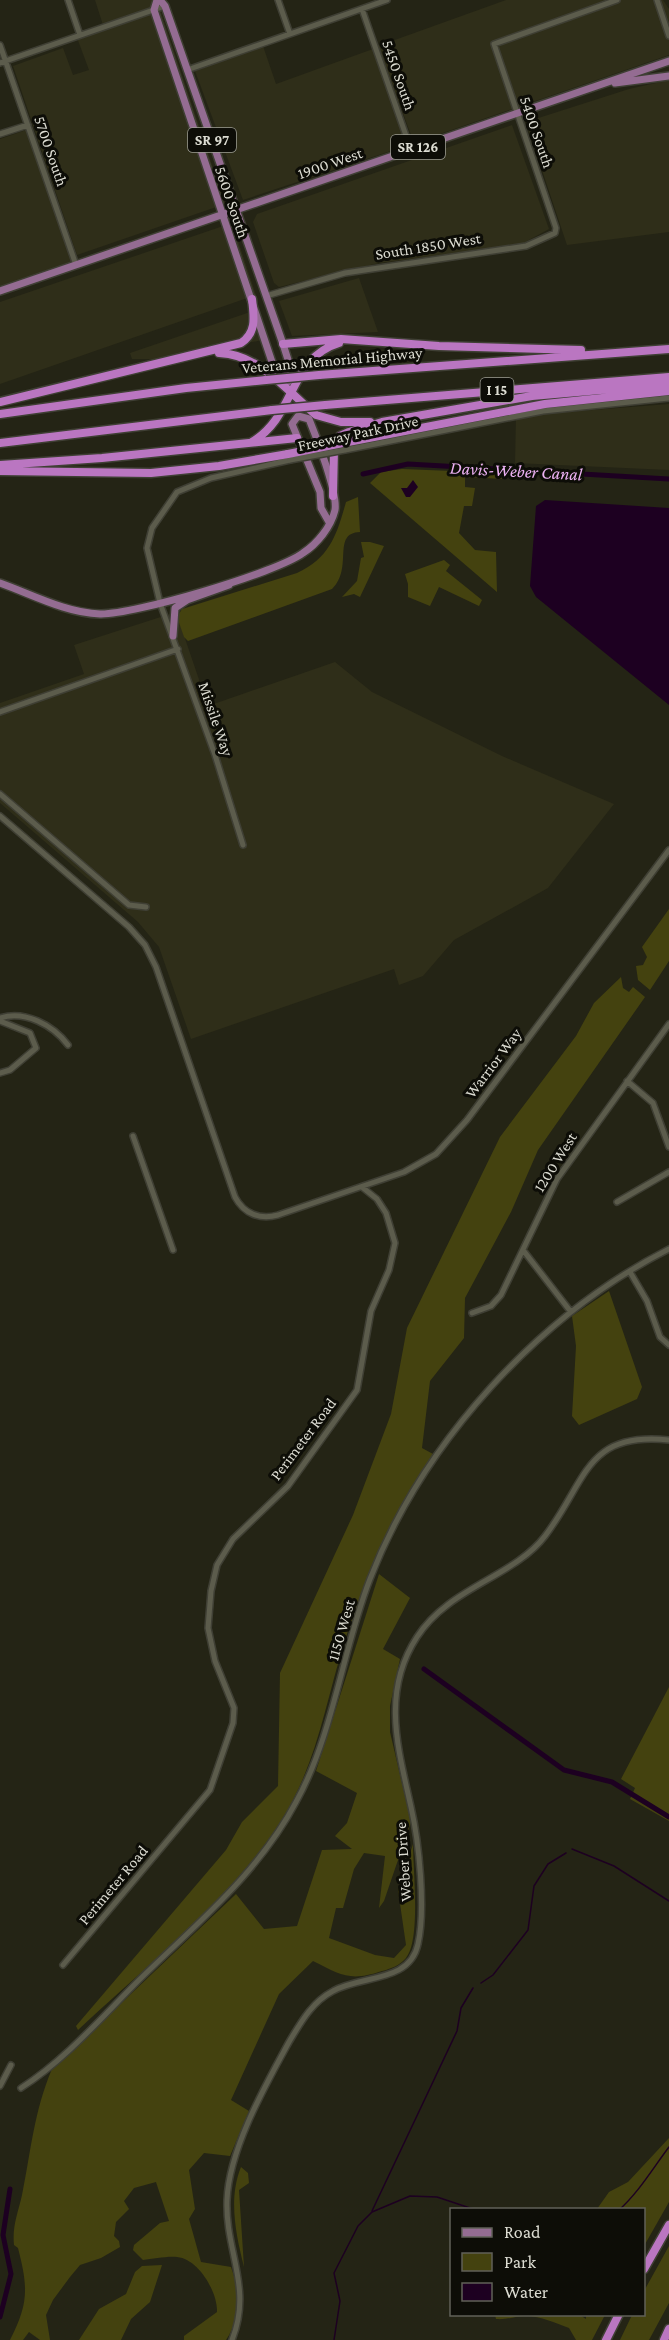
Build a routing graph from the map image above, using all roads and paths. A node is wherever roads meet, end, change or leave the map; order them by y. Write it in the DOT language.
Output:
graph roads {
  1 [pos="68,0"];
  2 [pos="278,0"];
  3 [pos="387,0"];
  4 [pos="617,0"];
  5 [pos="657,0"];
  6 [pos="161,2"];
  7 [pos="362,9"];
  8 [pos="154,10"];
  9 [pos="290,34"];
  10 [pos="80,35"];
  11 [pos="669,36"];
  12 [pos="0,45"];
  13 [pos="669,61"];
  14 [pos="3,62"];
  15 [pos="188,70"];
  16 [pos="669,76"];
  17 [pos="601,84"];
  18 [pos="516,113"];
  19 [pos="28,125"];
  20 [pos="0,134"];
  21 [pos="411,150"];
  22 [pos="236,210"];
  23 [pos="222,215"];
  24 [pos="556,228"];
  25 [pos="76,265"];
  26 [pos="0,291"];
  27 [pos="266,296"];
  28 [pos="252,299"];
  29 [pos="348,340"];
  30 [pos="283,344"];
  31 [pos="669,349"];
  32 [pos="621,352"];
  33 [pos="206,353"];
  34 [pos="285,372"];
  35 [pos="669,377"];
  36 [pos="669,384"];
  37 [pos="669,391"];
  38 [pos="291,392"];
  39 [pos="669,398"];
  40 [pos="1,402"];
  41 [pos="2,414"];
  42 [pos="298,416"];
  43 [pos="382,422"];
  44 [pos="297,438"];
  45 [pos="0,443"];
  46 [pos="249,444"];
  47 [pos="344,447"];
  48 [pos="289,458"];
  49 [pos="0,465"];
  50 [pos="0,471"];
  51 [pos="333,496"];
  52 [pos="329,522"];
  53 [pos="240,578"];
  54 [pos="0,583"];
  55 [pos="160,603"];
  56 [pos="173,636"];
  57 [pos="178,649"];
  58 [pos="0,712"];
  59 [pos="0,794"];
  60 [pos="0,816"];
  61 [pos="243,845"];
  62 [pos="669,850"];
  63 [pos="146,907"];
  64 [pos="0,1019"];
  65 [pos="669,1024"];
  66 [pos="68,1045"];
  67 [pos="0,1073"];
  68 [pos="627,1081"];
  69 [pos="133,1136"];
  70 [pos="669,1147"];
  71 [pos="669,1172"];
  72 [pos="363,1187"];
  73 [pos="616,1202"];
  74 [pos="669,1249"];
  75 [pos="173,1250"];
  76 [pos="523,1250"];
  77 [pos="630,1272"];
  78 [pos="571,1312"];
  79 [pos="472,1313"];
  80 [pos="669,1345"];
  81 [pos="669,1440"];
  82 [pos="63,1965"];
  83 [pos="11,2065"];
  84 [pos="0,2086"];
  85 [pos="21,2088"];
  86 [pos="669,2225"];
  87 [pos="645,2267"];
  88 [pos="618,2316"];
  89 [pos="669,2329"];
  90 [pos="232,2340"];
  91 [pos="606,2340"];
  92 [pos="664,2340"];
  1 -- 10 [label="street"];
  2 -- 9 [label="street"];
  3 -- 7 [label="street"];
  4 -- 18 [label="street, 5400 South"];
  5 -- 11 [label="street"];
  6 -- 8 [label="main road, 5600 South / SR 97"];
  6 -- 15 [label="main road, 5600 South / SR 97"];
  7 -- 9 [label="street"];
  7 -- 21 [label="street, 5450 South"];
  8 -- 10 [label="street"];
  8 -- 23 [label="main road, 5600 South / SR 97"];
  9 -- 15 [label="street"];
  10 -- 14 [label="street"];
  12 -- 14 [label="street, 5700 South"];
  13 -- 17 [label="main road, 1900 West / SR 126"];
  14 -- 19 [label="street, 5700 South"];
  15 -- 22 [label="main road, 5600 South / SR 97"];
  16 -- 17 [label="main road"];
  17 -- 18 [label="main road, 1900 West / SR 126"];
  18 -- 21 [label="main road, 1900 West / SR 126"];
  18 -- 24 [label="street, 5400 South"];
  19 -- 20 [label="street"];
  19 -- 25 [label="street, 5700 South"];
  21 -- 22 [label="main road, 1900 West / SR 126"];
  22 -- 23 [label="main road, 1900 West / SR 126"];
  22 -- 27 [label="main road, 5600 South / SR 97"];
  23 -- 25 [label="main road, 1900 West / SR 126"];
  23 -- 28 [label="main road, 5600 South / SR 97"];
  24 -- 27 [label="street, South 1850 West"];
  25 -- 26 [label="main road, 1900 West / SR 126"];
  27 -- 30 [label="main road, 5600 South / SR 97"];
  28 -- 33 [label="highway"];
  28 -- 34 [label="main road, 5600 South / SR 97"];
  29 -- 30 [label="highway"];
  29 -- 32 [label="highway"];
  29 -- 38 [label="highway"];
  30 -- 34 [label="main road, 5600 South / SR 97"];
  31 -- 32 [label="highway, Veterans Memorial Highway / I 15"];
  32 -- 41 [label="highway, Veterans Memorial Highway / I 15, bridge"];
  33 -- 38 [label="highway"];
  33 -- 40 [label="highway"];
  34 -- 38 [label="main road, 5600 South / SR 97"];
  35 -- 45 [label="highway, I 15, bridge"];
  36 -- 43 [label="highway"];
  37 -- 47 [label="highway"];
  38 -- 42 [label="main road, 5600 South / SR 97"];
  38 -- 43 [label="highway"];
  38 -- 46 [label="highway"];
  39 -- 47 [label="street, Freeway Park Drive"];
  42 -- 44 [label="main road, 5600 South / SR 97"];
  42 -- 51 [label="main road, 5600 South / SR 97"];
  43 -- 51 [label="highway"];
  44 -- 46 [label="highway"];
  44 -- 52 [label="main road, 5600 South / SR 97"];
  46 -- 49 [label="highway"];
  47 -- 48 [label="highway, bridge"];
  48 -- 50 [label="highway"];
  48 -- 55 [label="street, Freeway Park Drive"];
  51 -- 52 [label="main road, 5600 South / SR 97"];
  52 -- 53 [label="main road, 5600 South"];
  53 -- 55 [label="main road, 5600 South"];
  53 -- 56 [label="main road"];
  54 -- 55 [label="main road, 5600 South"];
  55 -- 56 [label="street, Missile Way"];
  56 -- 57 [label="street, Missile Way"];
  57 -- 58 [label="street"];
  57 -- 61 [label="street, Missile Way"];
  59 -- 63 [label="street"];
  60 -- 72 [label="street, Warrior Way"];
  62 -- 72 [label="street, Warrior Way"];
  64 -- 66 [label="street"];
  64 -- 67 [label="street"];
  65 -- 68 [label="street, 1200 West"];
  68 -- 70 [label="street"];
  68 -- 76 [label="street, 1200 West"];
  69 -- 75 [label="street"];
  71 -- 73 [label="street"];
  72 -- 82 [label="street, Perimeter Road"];
  74 -- 77 [label="street, 1150 West"];
  76 -- 78 [label="street"];
  76 -- 79 [label="street, 1200 West"];
  77 -- 78 [label="street, 1150 West"];
  77 -- 80 [label="street"];
  78 -- 85 [label="street, 1150 West"];
  81 -- 90 [label="street, Weber Drive"];
  83 -- 84 [label="street"];
  86 -- 87 [label="highway"];
  88 -- 91 [label="highway"];
  89 -- 92 [label="highway"];
}
